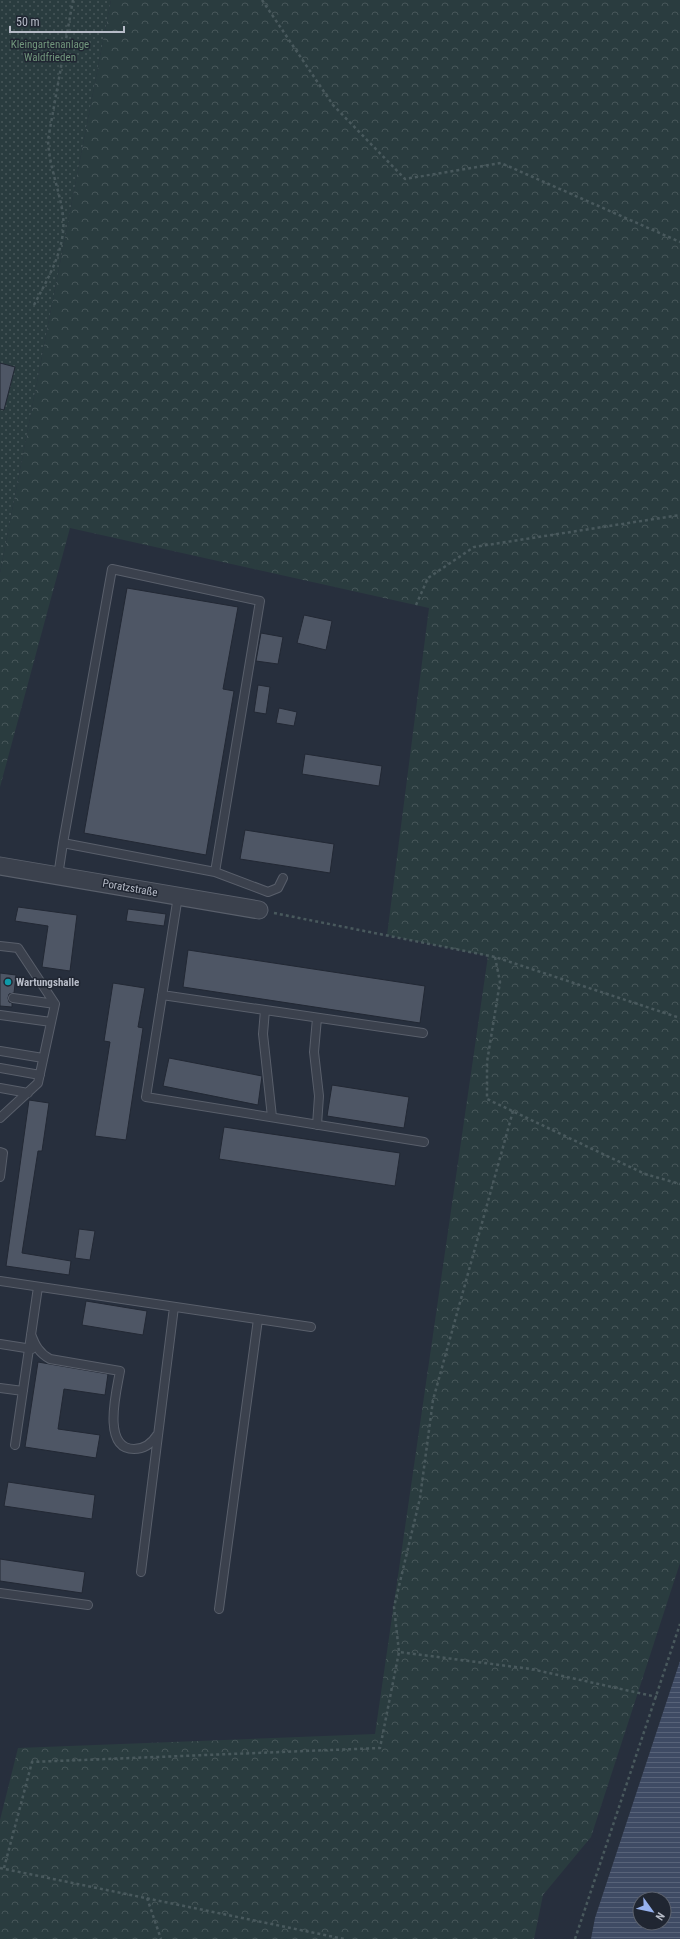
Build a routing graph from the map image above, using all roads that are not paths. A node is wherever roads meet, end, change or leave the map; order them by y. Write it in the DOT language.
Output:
graph roads {
  1 [pos="63,843"];
  2 [pos="0,866"];
  3 [pos="215,872"];
  4 [pos="58,876"];
  5 [pos="283,878"];
  6 [pos="178,896"];
  7 [pos="260,910"];
  8 [pos="0,946"];
  9 [pos="162,995"];
  10 [pos="13,998"];
  11 [pos="55,1004"];
  12 [pos="265,1010"];
  13 [pos="0,1015"];
  14 [pos="317,1018"];
  15 [pos="51,1022"];
  16 [pos="423,1033"];
  17 [pos="0,1051"];
  18 [pos="44,1058"];
  19 [pos="0,1068"];
  20 [pos="40,1074"];
  21 [pos="0,1088"];
  22 [pos="28,1093"];
  23 [pos="0,1108"];
  24 [pos="9,1110"];
  25 [pos="272,1117"];
  26 [pos="0,1118"];
  27 [pos="317,1125"];
  28 [pos="424,1142"];
  29 [pos="0,1152"];
  30 [pos="0,1177"];
  31 [pos="0,1281"];
  32 [pos="38,1286"];
  33 [pos="174,1307"];
  34 [pos="258,1319"];
  35 [pos="311,1327"];
  36 [pos="31,1334"];
  37 [pos="0,1344"];
  38 [pos="29,1347"];
  39 [pos="42,1355"];
  40 [pos="0,1388"];
  41 [pos="23,1391"];
  42 [pos="158,1432"];
  43 [pos="15,1445"];
  44 [pos="141,1572"];
  45 [pos="0,1593"];
  46 [pos="88,1605"];
  47 [pos="219,1609"];
  1 -- 3 [label="lane"];
  1 -- 3 [label="lane"];
  1 -- 4 [label="lane"];
  2 -- 4 [label="street, Poratzstraße"];
  3 -- 5 [label="lane"];
  4 -- 6 [label="street, Poratzstraße"];
  6 -- 7 [label="street, Poratzstraße"];
  6 -- 9 [label="lane"];
  8 -- 11 [label="lane"];
  9 -- 12 [label="lane"];
  9 -- 25 [label="lane"];
  10 -- 11 [label="lane"];
  11 -- 15 [label="lane"];
  12 -- 14 [label="lane"];
  12 -- 25 [label="lane"];
  13 -- 15 [label="lane"];
  14 -- 16 [label="lane"];
  14 -- 27 [label="lane"];
  15 -- 18 [label="lane"];
  17 -- 18 [label="lane"];
  18 -- 20 [label="lane"];
  19 -- 20 [label="lane"];
  20 -- 22 [label="lane"];
  21 -- 22 [label="lane"];
  22 -- 24 [label="lane"];
  23 -- 24 [label="lane"];
  24 -- 26 [label="lane"];
  25 -- 27 [label="lane"];
  27 -- 28 [label="lane"];
  29 -- 30 [label="lane"];
  31 -- 32 [label="lane"];
  32 -- 33 [label="lane"];
  32 -- 36 [label="lane"];
  33 -- 34 [label="lane"];
  33 -- 42 [label="lane"];
  34 -- 35 [label="lane"];
  34 -- 47 [label="lane"];
  36 -- 38 [label="lane"];
  36 -- 39 [label="lane"];
  37 -- 38 [label="lane"];
  38 -- 39 [label="lane"];
  38 -- 41 [label="lane"];
  39 -- 42 [label="lane"];
  40 -- 41 [label="lane"];
  41 -- 43 [label="lane"];
  42 -- 44 [label="lane"];
  45 -- 46 [label="lane"];
}
